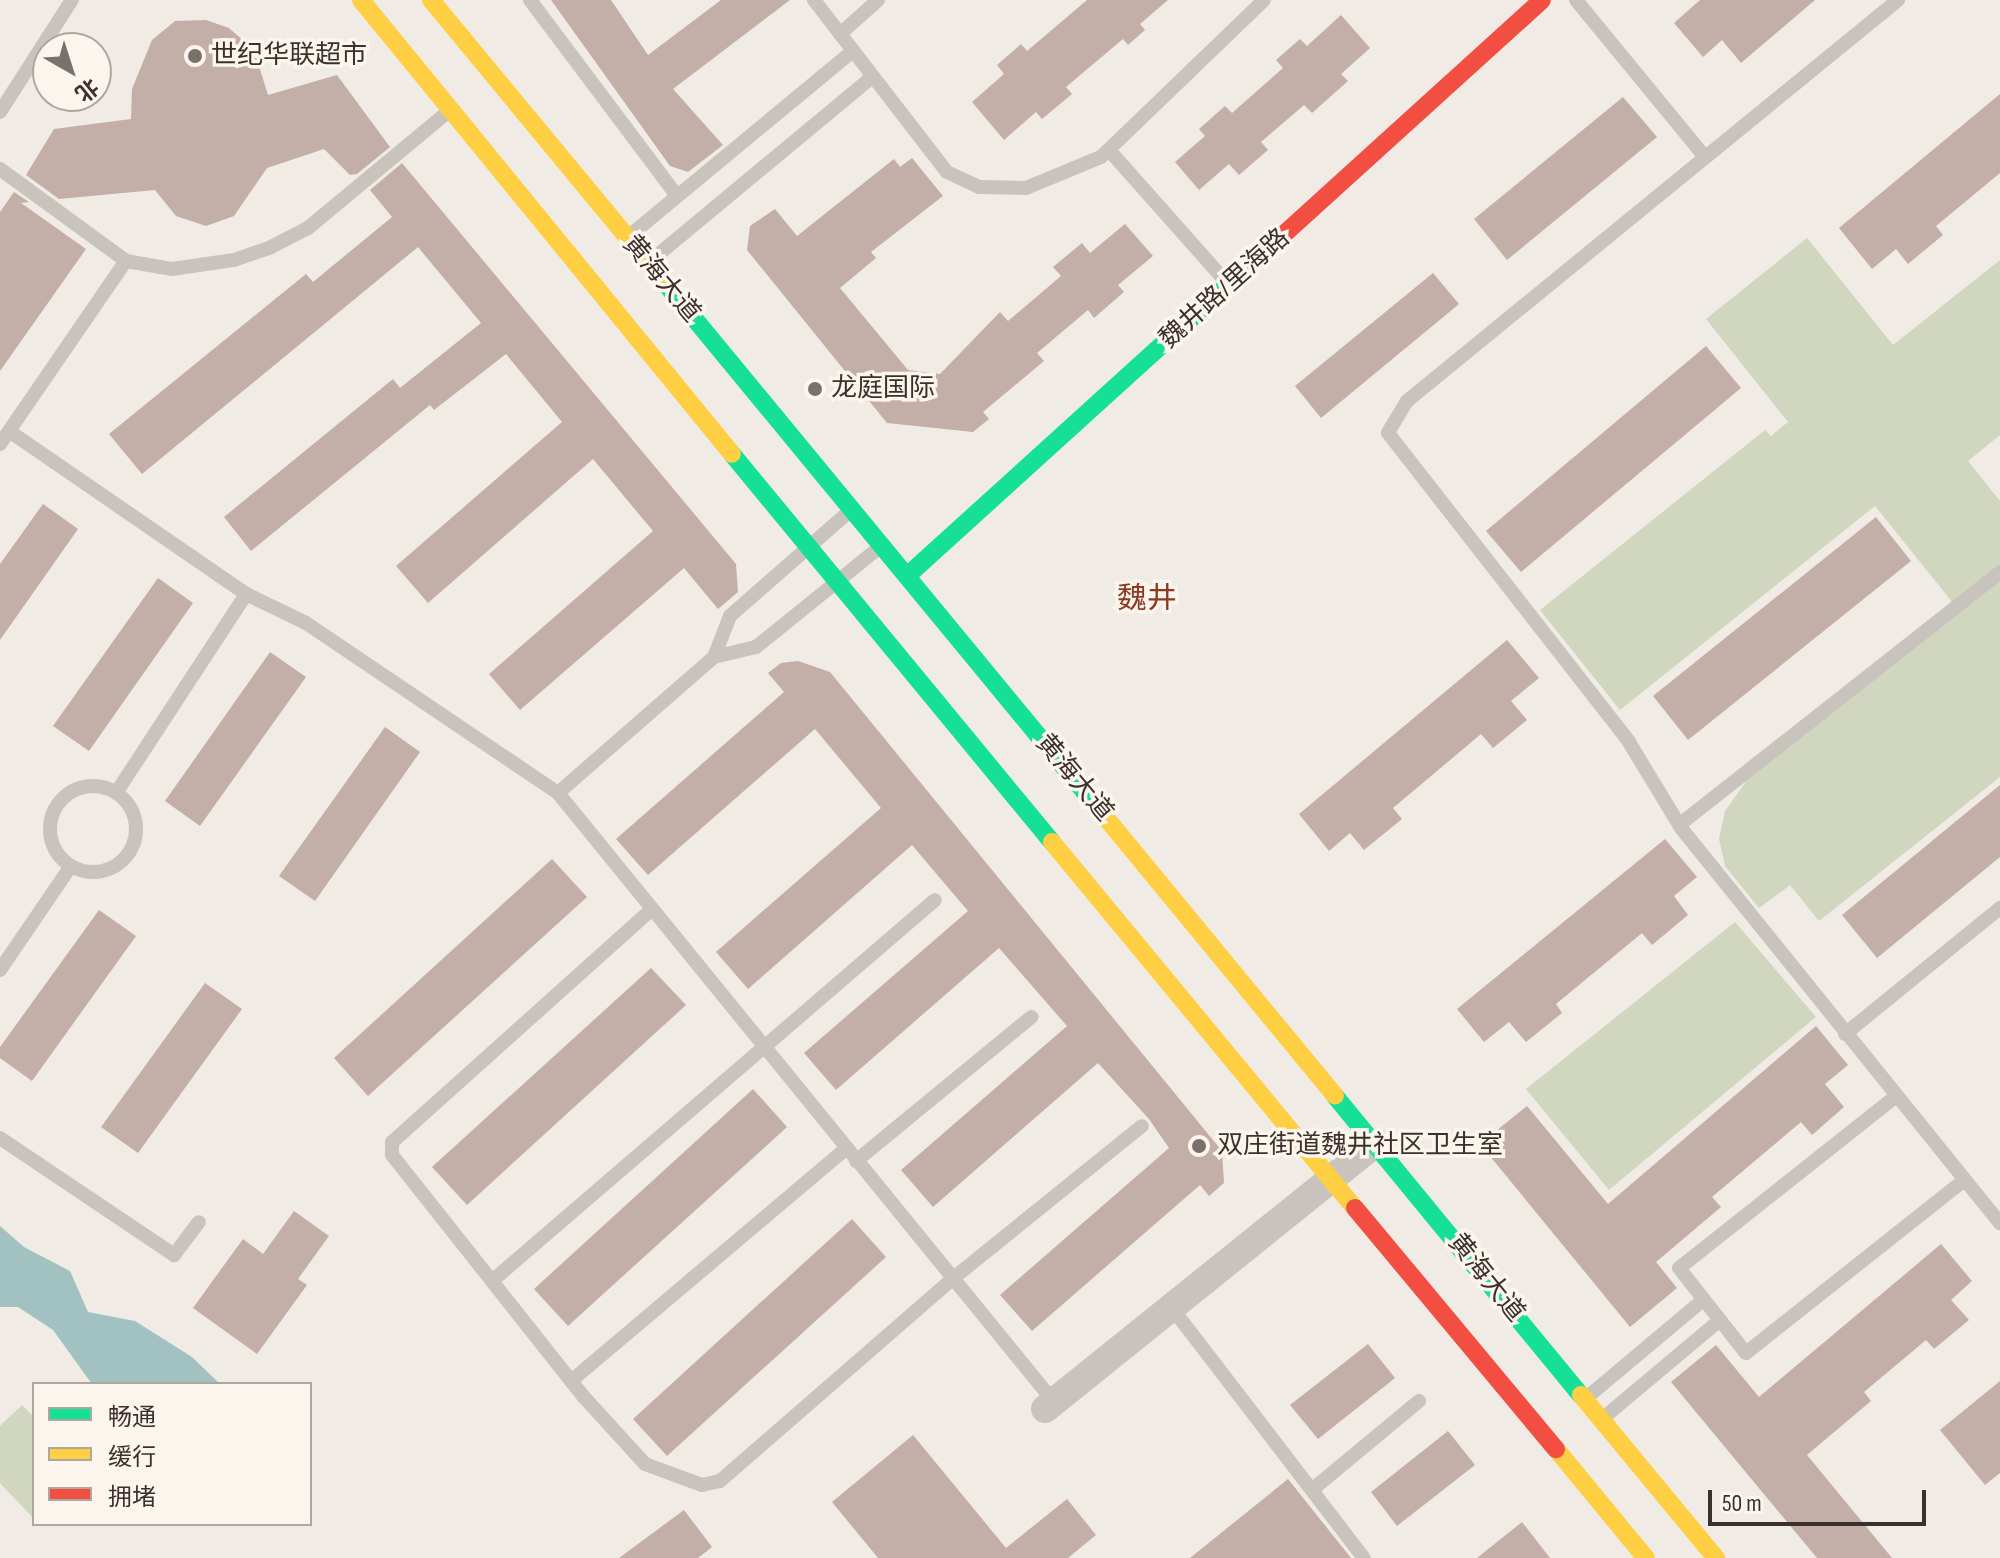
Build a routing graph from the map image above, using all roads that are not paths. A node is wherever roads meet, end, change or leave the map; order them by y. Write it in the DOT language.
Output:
graph roads {
  1 [pos="72,0"];
  2 [pos="361,0"];
  3 [pos="431,0"];
  4 [pos="530,0"];
  5 [pos="814,0"];
  6 [pos="878,0"];
  7 [pos="1264,0"];
  8 [pos="1542,0"];
  9 [pos="1576,0"];
  10 [pos="1898,0"];
  11 [pos="840,34"];
  12 [pos="853,51"];
  13 [pos="872,77"];
  14 [pos="450,110"];
  15 [pos="0,112"];
  16 [pos="1109,150"];
  17 [pos="1705,157"];
  18 [pos="0,169"];
  19 [pos="677,196"];
  20 [pos="627,238"];
  21 [pos="126,261"];
  22 [pos="648,263"];
  23 [pos="1229,286"];
  24 [pos="4,438"];
  25 [pos="852,510"];
  26 [pos="881,546"];
  27 [pos="808,548"];
  28 [pos="2000,572"];
  29 [pos="907,576"];
  30 [pos="836,582"];
  31 [pos="246,594"];
  32 [pos="714,657"];
  33 [pos="116,793"];
  34 [pos="558,793"];
  35 [pos="1679,825"];
  36 [pos="71,866"];
  37 [pos="935,900"];
  38 [pos="2000,908"];
  39 [pos="652,909"];
  40 [pos="0,970"];
  41 [pos="1031,1017"];
  42 [pos="1845,1034"];
  43 [pos="761,1044"];
  44 [pos="1895,1097"];
  45 [pos="1142,1126"];
  46 [pos="0,1138"];
  47 [pos="1376,1143"];
  48 [pos="846,1149"];
  49 [pos="856,1161"];
  50 [pos="1332,1179"];
  51 [pos="1963,1181"];
  52 [pos="199,1222"];
  53 [pos="2000,1223"];
  54 [pos="951,1280"];
  55 [pos="492,1281"];
  56 [pos="1704,1299"];
  57 [pos="1172,1308"];
  58 [pos="1720,1320"];
  59 [pos="571,1381"];
  60 [pos="1585,1399"];
  61 [pos="1419,1401"];
  62 [pos="1050,1406"];
  63 [pos="1601,1419"];
  64 [pos="1313,1489"];
  65 [pos="1364,1558"];
  66 [pos="1646,1558"];
  67 [pos="1716,1558"];
  1 -- 15 [label="lane"];
  2 -- 14 [label="street"];
  3 -- 20 [label="street, 黄海大道"];
  4 -- 19 [label="lane"];
  5 -- 11 [label="lane"];
  6 -- 11 [label="lane"];
  7 -- 16 [label="lane"];
  8 -- 23 [label="street, 魏井路/里海路"];
  9 -- 17 [label="lane"];
  10 -- 17 [label="lane"];
  11 -- 12 [label="lane"];
  12 -- 13 [label="lane"];
  12 -- 19 [label="lane"];
  13 -- 16 [label="lane"];
  13 -- 22 [label="lane"];
  14 -- 21 [label="lane"];
  14 -- 27 [label="street"];
  16 -- 23 [label="lane"];
  17 -- 35 [label="lane"];
  18 -- 21 [label="lane"];
  19 -- 20 [label="lane"];
  20 -- 22 [label="street, 黄海大道"];
  21 -- 24 [label="lane"];
  22 -- 25 [label="street, 黄海大道"];
  23 -- 29 [label="street, 魏井路/里海路"];
  24 -- 31 [label="lane"];
  25 -- 26 [label="street, 黄海大道"];
  25 -- 27 [label="lane"];
  26 -- 29 [label="street, 黄海大道"];
  26 -- 30 [label="lane"];
  27 -- 30 [label="street"];
  27 -- 32 [label="lane"];
  28 -- 35 [label="lane"];
  29 -- 47 [label="street, 黄海大道"];
  30 -- 32 [label="lane"];
  30 -- 50 [label="street"];
  31 -- 33 [label="lane"];
  31 -- 34 [label="lane"];
  32 -- 34 [label="lane"];
  33 -- 36 [label="lane"];
  33 -- 36 [label="lane"];
  34 -- 39 [label="lane"];
  35 -- 42 [label="lane"];
  36 -- 40 [label="lane"];
  37 -- 43 [label="lane"];
  38 -- 42 [label="lane"];
  39 -- 43 [label="lane"];
  39 -- 55 [label="lane"];
  41 -- 49 [label="lane"];
  42 -- 44 [label="lane"];
  43 -- 48 [label="lane"];
  43 -- 55 [label="lane"];
  44 -- 51 [label="lane"];
  44 -- 56 [label="lane"];
  45 -- 54 [label="lane"];
  46 -- 52 [label="lane"];
  47 -- 50 [label="street"];
  47 -- 60 [label="street, 黄海大道"];
  48 -- 49 [label="lane"];
  48 -- 59 [label="lane"];
  49 -- 54 [label="lane"];
  50 -- 57 [label="street"];
  50 -- 66 [label="street"];
  51 -- 53 [label="lane"];
  51 -- 58 [label="lane"];
  54 -- 59 [label="lane"];
  54 -- 62 [label="lane"];
  55 -- 59 [label="lane"];
  56 -- 58 [label="lane"];
  56 -- 60 [label="lane"];
  57 -- 62 [label="street"];
  57 -- 64 [label="lane"];
  58 -- 63 [label="lane"];
  60 -- 63 [label="street, 黄海大道"];
  61 -- 64 [label="lane"];
  63 -- 67 [label="street, 黄海大道"];
  64 -- 65 [label="lane"];
}
